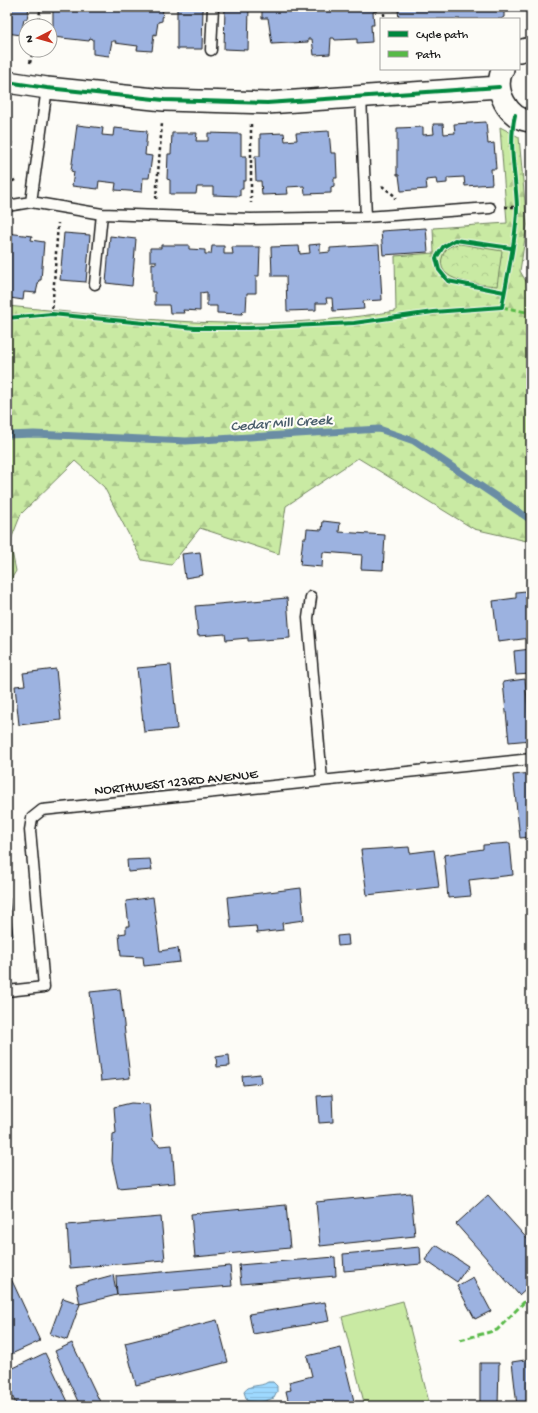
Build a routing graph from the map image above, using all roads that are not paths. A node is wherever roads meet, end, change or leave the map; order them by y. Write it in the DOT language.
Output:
graph roads {
  1 [pos="213,7"];
  2 [pos="531,48"];
  3 [pos="211,50"];
  4 [pos="520,51"];
  5 [pos="501,78"];
  6 [pos="7,82"];
  7 [pos="47,88"];
  8 [pos="361,96"];
  9 [pos="531,121"];
  10 [pos="31,202"];
  11 [pos="7,206"];
  12 [pos="490,208"];
  13 [pos="102,214"];
  14 [pos="366,218"];
  15 [pos="95,284"];
  16 [pos="311,597"];
  17 [pos="531,760"];
  18 [pos="322,780"];
  19 [pos="7,991"];
  1 -- 3 [label="lane"];
  2 -- 4 [label="street"];
  5 -- 8 [label="street"];
  5 -- 9 [label="street"];
  6 -- 7 [label="street"];
  7 -- 8 [label="street"];
  7 -- 10 [label="lane"];
  8 -- 14 [label="lane"];
  10 -- 11 [label="lane"];
  10 -- 13 [label="lane"];
  12 -- 14 [label="lane"];
  13 -- 14 [label="lane"];
  13 -- 15 [label="lane"];
  16 -- 18 [label="lane"];
  17 -- 18 [label="lane, NORTHWEST 123RD AVENUE"];
  18 -- 19 [label="lane, NORTHWEST 123RD AVENUE"];
}
